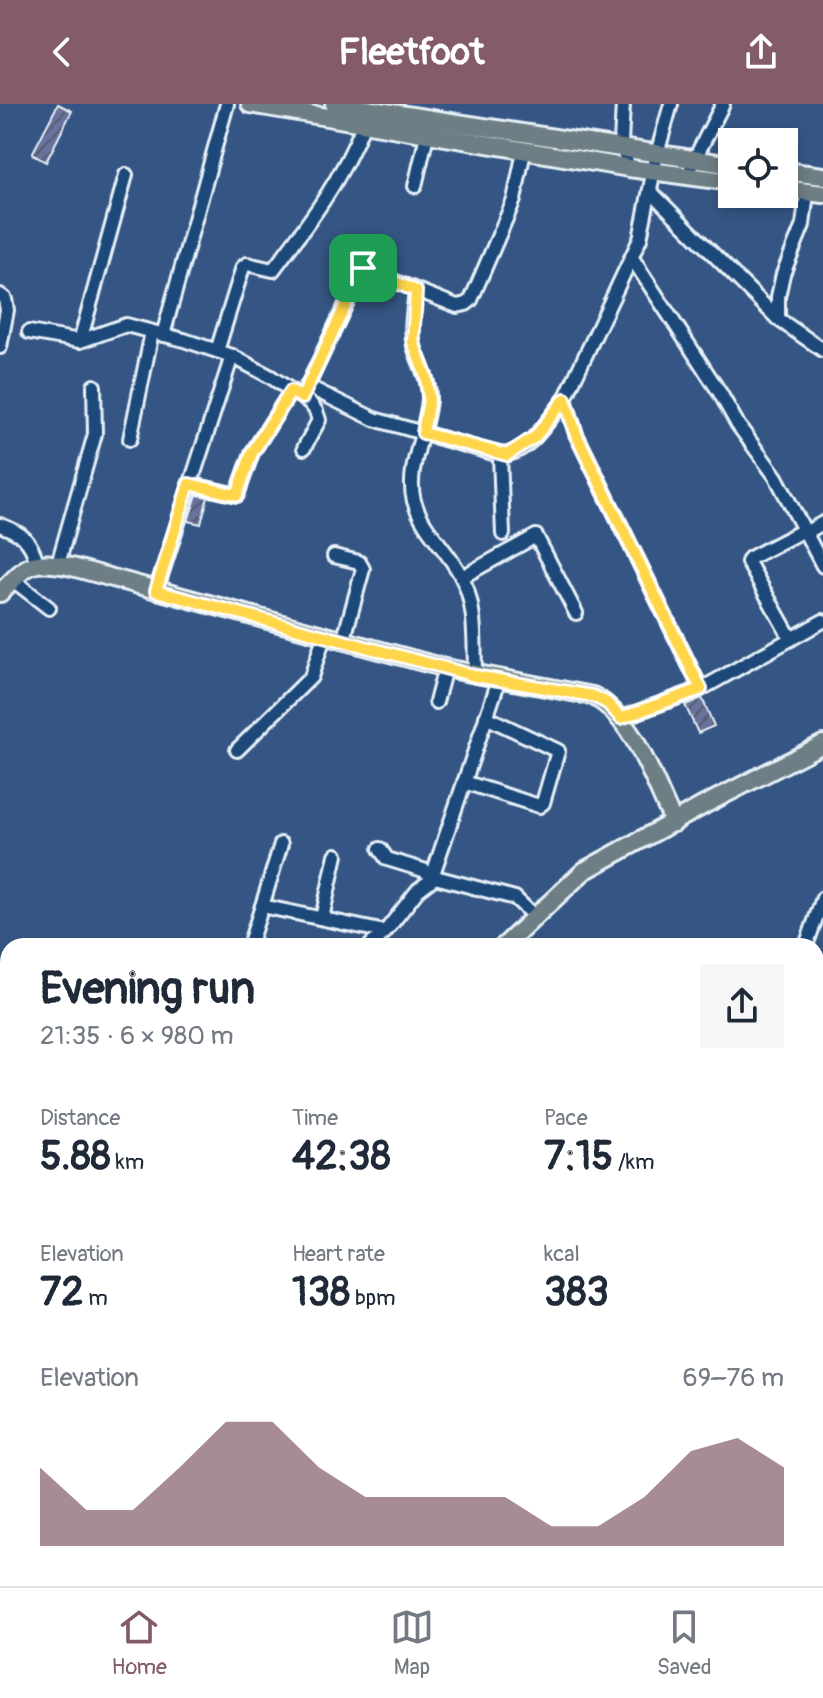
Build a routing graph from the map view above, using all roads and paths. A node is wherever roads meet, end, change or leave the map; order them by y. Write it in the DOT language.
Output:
graph roads {
  1 [pos="227,104"];
  2 [pos="250,104"];
  3 [pos="334,104"];
  4 [pos="623,104"];
  5 [pos="671,104"];
  6 [pos="723,104"];
  7 [pos="423,111"];
  8 [pos="364,123"];
  9 [pos="427,135"];
  10 [pos="623,148"];
  11 [pos="524,151"];
  12 [pos="657,154"];
  13 [pos="694,160"];
  14 [pos="718,163"];
  15 [pos="629,168"];
  16 [pos="653,172"];
  17 [pos="798,173"];
  18 [pos="126,175"];
  19 [pos="686,176"];
  20 [pos="823,176"];
  21 [pos="718,180"];
  22 [pos="415,186"];
  23 [pos="651,192"];
  24 [pos="815,194"];
  25 [pos="632,258"];
  26 [pos="346,262"];
  27 [pos="363,268"];
  28 [pos="416,291"];
  29 [pos="0,295"];
  30 [pos="778,319"];
  31 [pos="29,332"];
  32 [pos="157,333"];
  33 [pos="80,341"];
  34 [pos="0,347"];
  35 [pos="823,350"];
  36 [pos="217,351"];
  37 [pos="232,356"];
  38 [pos="94,386"];
  39 [pos="300,392"];
  40 [pos="565,399"];
  41 [pos="423,433"];
  42 [pos="130,439"];
  43 [pos="304,448"];
  44 [pos="500,455"];
  45 [pos="189,484"];
  46 [pos="823,523"];
  47 [pos="0,525"];
  48 [pos="804,531"];
  49 [pos="503,534"];
  50 [pos="334,556"];
  51 [pos="37,563"];
  52 [pos="58,564"];
  53 [pos="823,566"];
  54 [pos="462,577"];
  55 [pos="13,580"];
  56 [pos="156,591"];
  57 [pos="0,593"];
  58 [pos="49,608"];
  59 [pos="576,613"];
  60 [pos="823,621"];
  61 [pos="324,637"];
  62 [pos="791,639"];
  63 [pos="343,642"];
  64 [pos="445,668"];
  65 [pos="475,676"];
  66 [pos="499,680"];
  67 [pos="701,689"];
  68 [pos="436,702"];
  69 [pos="486,717"];
  70 [pos="621,718"];
  71 [pos="823,744"];
  72 [pos="237,750"];
  73 [pos="464,782"];
  74 [pos="674,823"];
  75 [pos="281,844"];
  76 [pos="380,849"];
  77 [pos="336,855"];
  78 [pos="435,877"];
  79 [pos="823,898"];
  80 [pos="262,906"];
  81 [pos="535,917"];
  82 [pos="322,918"];
  83 [pos="385,932"];
  84 [pos="252,938"];
  85 [pos="379,938"];
  86 [pos="513,938"];
  87 [pos="809,938"];
  1 -- 32 [label="street"];
  2 -- 8 [label="main road"];
  3 -- 7 [label="main road"];
  4 -- 10 [label="street"];
  5 -- 12 [label="street"];
  6 -- 13 [label="street"];
  7 -- 10 [label="main road"];
  8 -- 9 [label="main road"];
  8 -- 36 [label="street"];
  9 -- 11 [label="main road"];
  9 -- 22 [label="street"];
  10 -- 12 [label="main road"];
  10 -- 15 [label="street"];
  11 -- 15 [label="main road"];
  11 -- 28 [label="street"];
  12 -- 13 [label="main road"];
  12 -- 16 [label="street"];
  13 -- 14 [label="main road"];
  13 -- 19 [label="street"];
  15 -- 16 [label="main road"];
  16 -- 19 [label="main road"];
  16 -- 23 [label="street"];
  17 -- 20 [label="main road"];
  18 -- 33 [label="street"];
  19 -- 21 [label="main road"];
  23 -- 25 [label="street"];
  23 -- 30 [label="street"];
  24 -- 30 [label="street"];
  25 -- 40 [label="street"];
  25 -- 48 [label="street"];
  26 -- 27 [label="street"];
  27 -- 28 [label="street"];
  27 -- 39 [label="street"];
  28 -- 41 [label="street"];
  29 -- 34 [label="street"];
  30 -- 35 [label="street"];
  31 -- 33 [label="street"];
  32 -- 33 [label="street"];
  32 -- 36 [label="street"];
  32 -- 42 [label="street"];
  36 -- 37 [label="street"];
  37 -- 39 [label="street"];
  37 -- 45 [label="street"];
  38 -- 52 [label="street"];
  39 -- 41 [label="street"];
  39 -- 43 [label="street"];
  39 -- 45 [label="street"];
  40 -- 44 [label="street"];
  40 -- 67 [label="street"];
  41 -- 44 [label="street"];
  41 -- 54 [label="street"];
  44 -- 49 [label="street"];
  45 -- 56 [label="street"];
  46 -- 48 [label="street"];
  47 -- 51 [label="street"];
  48 -- 53 [label="street"];
  48 -- 62 [label="street"];
  50 -- 63 [label="street"];
  51 -- 52 [label="main road"];
  51 -- 55 [label="main road"];
  52 -- 56 [label="main road"];
  54 -- 59 [label="street"];
  54 -- 65 [label="street"];
  55 -- 57 [label="main road"];
  55 -- 58 [label="street"];
  56 -- 61 [label="main road"];
  60 -- 62 [label="street"];
  61 -- 63 [label="main road"];
  61 -- 72 [label="street"];
  62 -- 67 [label="street"];
  63 -- 64 [label="main road"];
  64 -- 65 [label="main road"];
  64 -- 68 [label="street"];
  65 -- 66 [label="main road"];
  66 -- 69 [label="street"];
  66 -- 70 [label="main road"];
  67 -- 70 [label="street"];
  69 -- 73 [label="street"];
  69 -- 73 [label="street"];
  70 -- 74 [label="main road"];
  71 -- 74 [label="main road"];
  73 -- 78 [label="street"];
  74 -- 81 [label="main road"];
  75 -- 80 [label="street"];
  76 -- 78 [label="street"];
  77 -- 82 [label="street"];
  78 -- 81 [label="street"];
  78 -- 83 [label="street"];
  79 -- 87 [label="street"];
  80 -- 82 [label="street"];
  80 -- 84 [label="street"];
  81 -- 86 [label="main road"];
  82 -- 83 [label="street"];
  83 -- 85 [label="street"];
}
